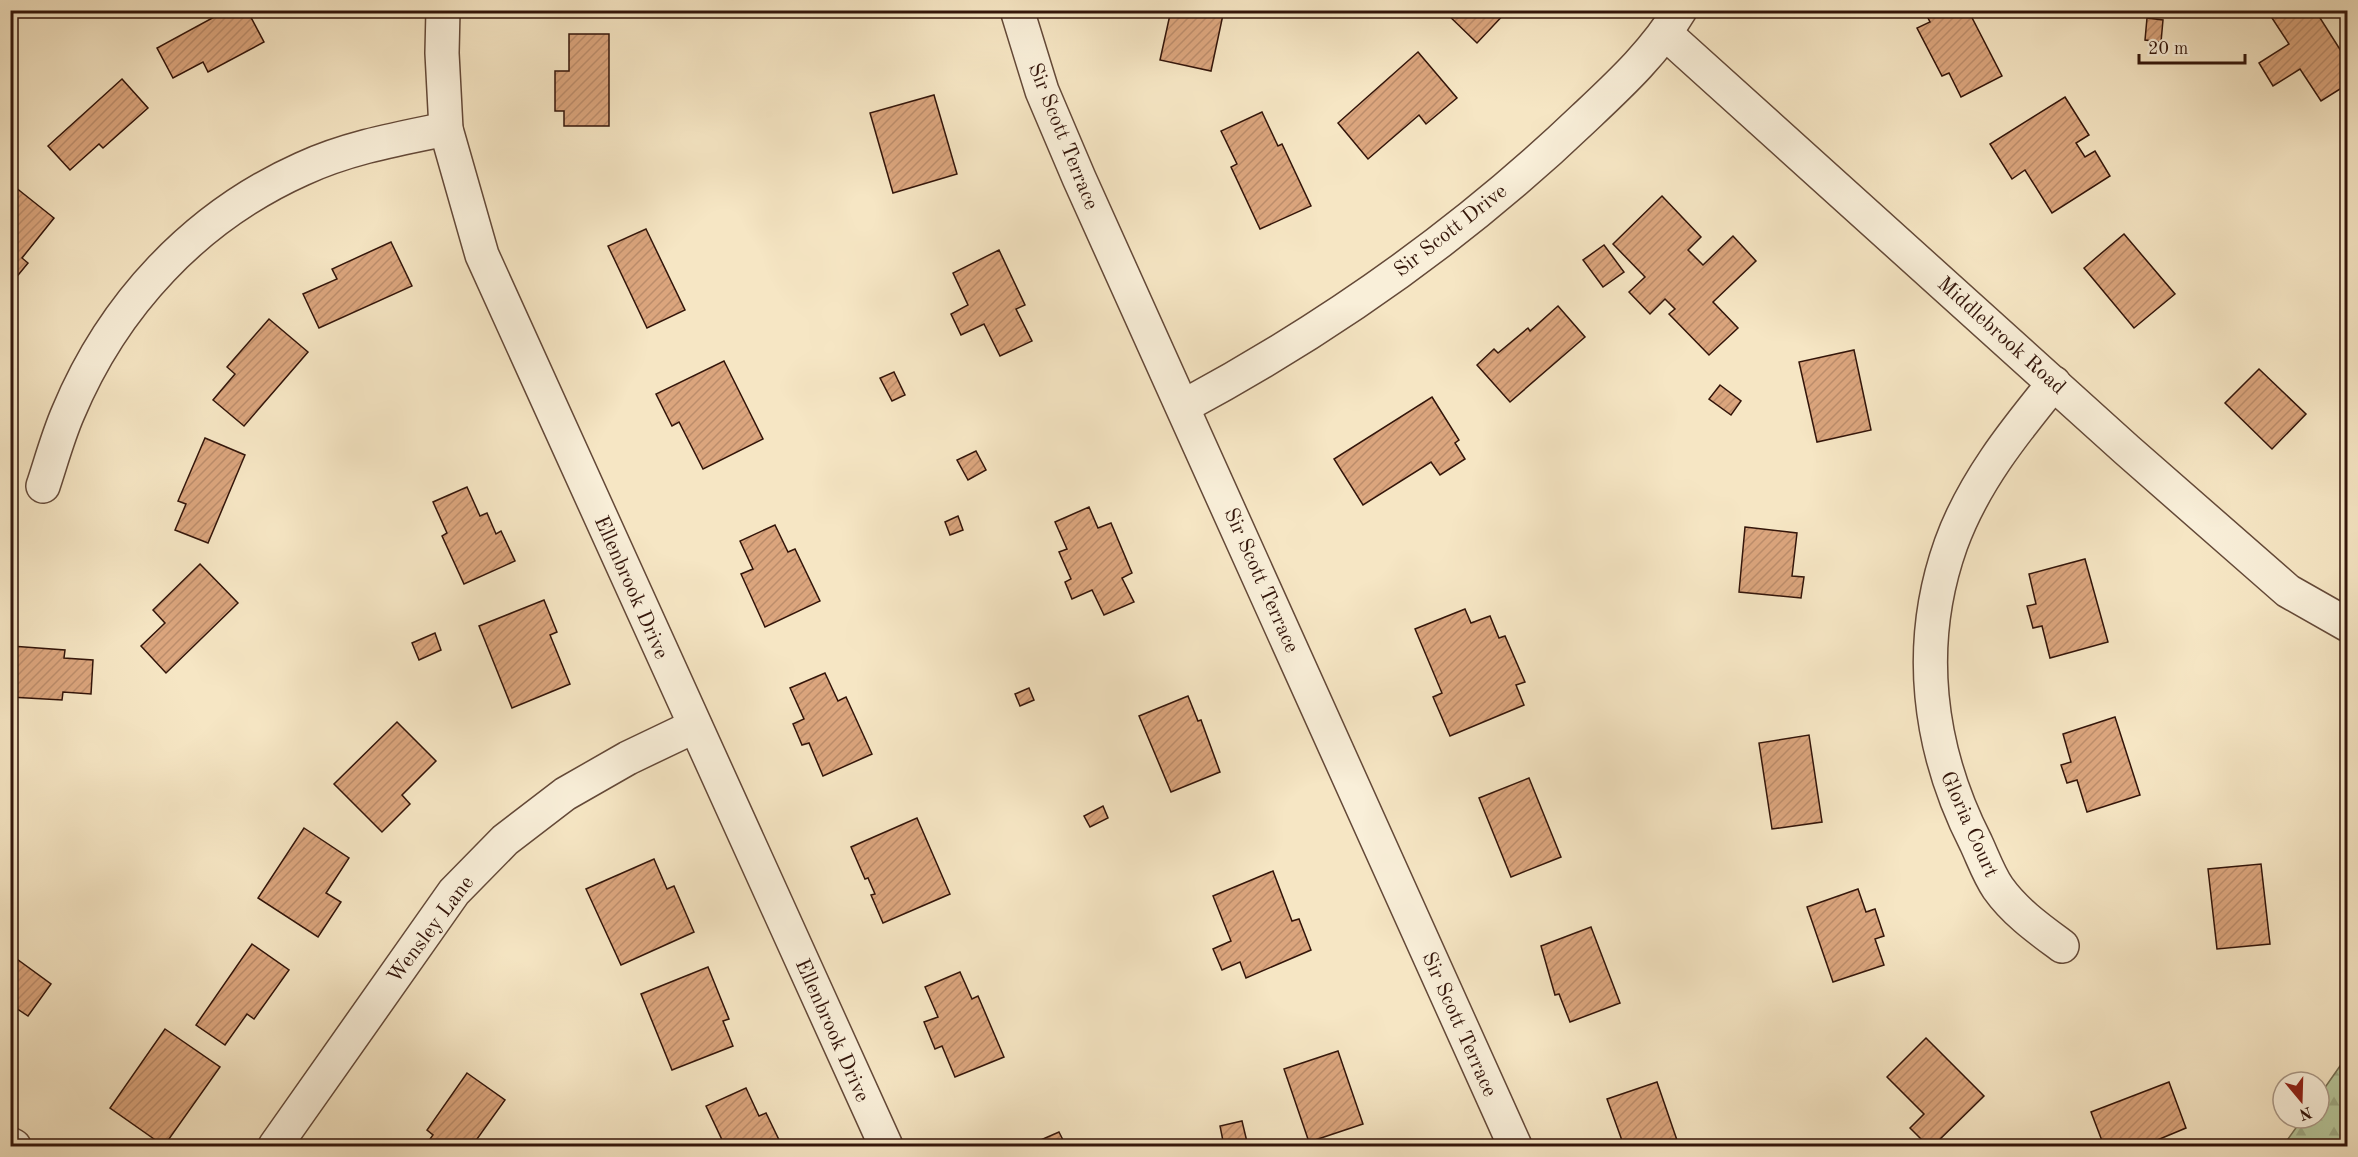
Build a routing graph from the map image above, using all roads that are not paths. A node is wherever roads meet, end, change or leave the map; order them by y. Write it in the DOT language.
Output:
graph roads {
  1 [pos="443,10"];
  2 [pos="1017,10"];
  3 [pos="1672,22"];
  4 [pos="446,129"];
  5 [pos="2054,383"];
  6 [pos="1184,406"];
  7 [pos="44,486"];
  8 [pos="2348,625"];
  9 [pos="695,726"];
  10 [pos="2062,946"];
  11 [pos="275,1146"];
  12 [pos="886,1146"];
  13 [pos="1515,1146"];
  1 -- 4 [label="street, Ellenbrook Drive"];
  2 -- 6 [label="street, Sir Scott Terrace"];
  3 -- 5 [label="street, Middlebrook Road"];
  3 -- 6 [label="street, Sir Scott Drive"];
  4 -- 7 [label="street"];
  4 -- 9 [label="street, Ellenbrook Drive"];
  5 -- 8 [label="street, Middlebrook Road"];
  5 -- 10 [label="street, Gloria Court"];
  6 -- 13 [label="street, Sir Scott Terrace"];
  9 -- 11 [label="street, Wensley Lane"];
  9 -- 12 [label="street, Ellenbrook Drive"];
}
